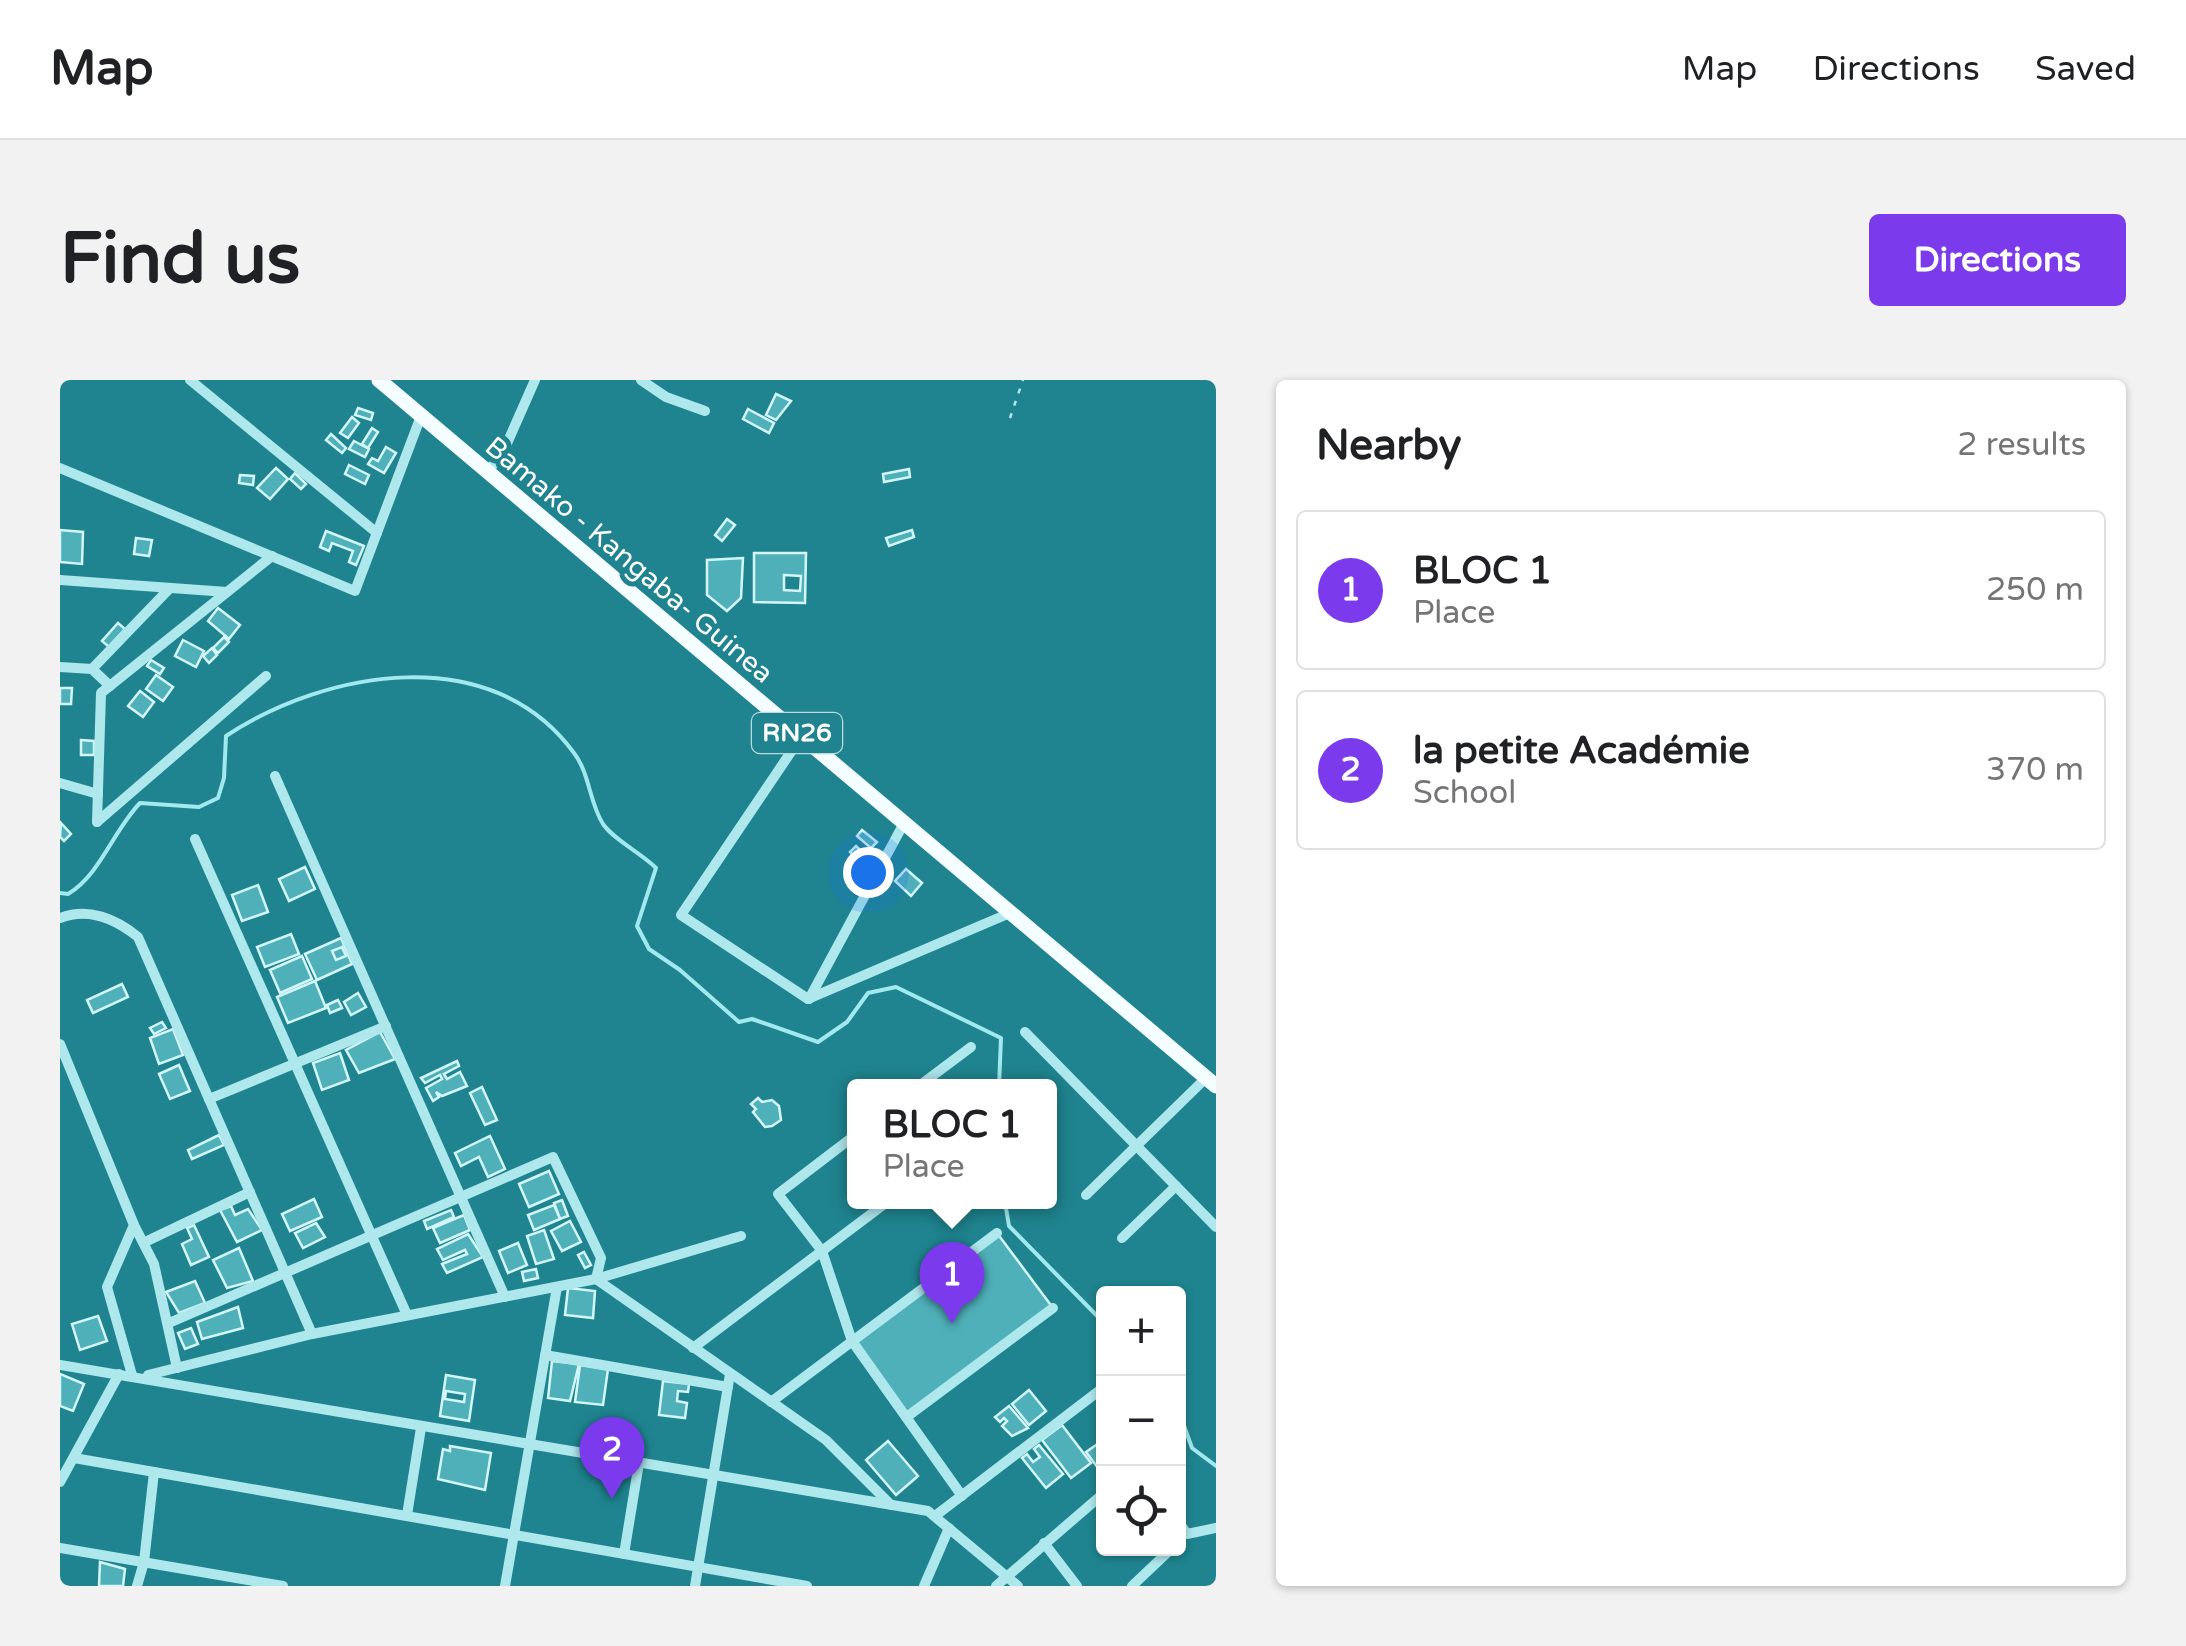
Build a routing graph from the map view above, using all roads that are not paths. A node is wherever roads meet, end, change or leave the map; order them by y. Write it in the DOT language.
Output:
graph roads {
  1 [pos="190,380"];
  2 [pos="378,380"];
  3 [pos="535,380"];
  4 [pos="641,380"];
  5 [pos="704,412"];
  6 [pos="420,416"];
  7 [pos="60,468"];
  8 [pos="486,472"];
  9 [pos="377,533"];
  10 [pos="272,556"];
  11 [pos="60,580"];
  12 [pos="170,588"];
  13 [pos="227,592"];
  14 [pos="60,667"];
  15 [pos="92,669"];
  16 [pos="266,676"];
  17 [pos="110,686"];
  18 [pos="802,737"];
  19 [pos="275,776"];
  20 [pos="60,783"];
  21 [pos="98,794"];
  22 [pos="904,823"];
  23 [pos="195,839"];
  24 [pos="1010,912"];
  25 [pos="60,918"];
  26 [pos="808,1000"];
  27 [pos="386,1026"];
  28 [pos="1025,1032"];
  29 [pos="60,1044"];
  30 [pos="971,1047"];
  31 [pos="295,1064"];
  32 [pos="929,1079"];
  33 [pos="1211,1082"];
  34 [pos="210,1099"];
  35 [pos="847,1141"];
  36 [pos="1136,1146"];
  37 [pos="1176,1186"];
  38 [pos="250,1192"];
  39 [pos="462,1196"];
  40 [pos="1086,1196"];
  41 [pos="878,1209"];
  42 [pos="134,1225"];
  43 [pos="1216,1227"];
  44 [pos="996,1234"];
  45 [pos="372,1236"];
  46 [pos="741,1236"];
  47 [pos="1122,1238"];
  48 [pos="145,1242"];
  49 [pos="822,1250"];
  50 [pos="286,1273"];
  51 [pos="596,1279"];
  52 [pos="557,1286"];
  53 [pos="505,1296"];
  54 [pos="1053,1308"];
  55 [pos="407,1315"];
  56 [pos="169,1324"];
  57 [pos="312,1334"];
  58 [pos="852,1341"];
  59 [pos="693,1348"];
  60 [pos="545,1355"];
  61 [pos="60,1366"];
  62 [pos="176,1368"];
  63 [pos="730,1374"];
  64 [pos="131,1375"];
  65 [pos="728,1387"];
  66 [pos="1096,1394"];
  67 [pos="770,1402"];
  68 [pos="908,1416"];
  69 [pos="421,1428"];
  70 [pos="530,1445"];
  71 [pos="74,1458"];
  72 [pos="639,1463"];
  73 [pos="154,1472"];
  74 [pos="713,1476"];
  75 [pos="60,1482"];
  76 [pos="962,1496"];
  77 [pos="1096,1500"];
  78 [pos="891,1504"];
  79 [pos="406,1515"];
  80 [pos="935,1516"];
  81 [pos="949,1528"];
  82 [pos="1216,1528"];
  83 [pos="514,1534"];
  84 [pos="1186,1537"];
  85 [pos="1044,1543"];
  86 [pos="60,1548"];
  87 [pos="624,1554"];
  88 [pos="1164,1556"];
  89 [pos="144,1562"];
  90 [pos="698,1567"];
  91 [pos="1006,1576"];
  92 [pos="137,1586"];
  93 [pos="283,1586"];
  94 [pos="505,1586"];
  95 [pos="696,1586"];
  96 [pos="808,1586"];
  97 [pos="924,1586"];
  98 [pos="996,1586"];
  99 [pos="1018,1586"];
  100 [pos="1077,1586"];
  101 [pos="1132,1586"];
  1 -- 9 [label="street"];
  2 -- 6 [label="main road, Bamako - Kangaba- Guinea / RN26"];
  3 -- 8 [label="street"];
  4 -- 5 [label="street"];
  6 -- 8 [label="main road, Bamako - Kangaba- Guinea / RN26"];
  6 -- 9 [label="street"];
  7 -- 10 [label="street"];
  8 -- 18 [label="main road, Bamako - Kangaba- Guinea / RN26"];
  9 -- 10 [label="street"];
  10 -- 13 [label="street"];
  11 -- 12 [label="street"];
  12 -- 13 [label="street"];
  12 -- 15 [label="street"];
  13 -- 17 [label="street"];
  14 -- 15 [label="street"];
  15 -- 17 [label="street"];
  16 -- 21 [label="street"];
  17 -- 21 [label="street"];
  18 -- 22 [label="main road, Bamako - Kangaba- Guinea / RN26"];
  18 -- 26 [label="street"];
  19 -- 27 [label="street"];
  20 -- 21 [label="street"];
  22 -- 24 [label="main road, Bamako - Kangaba- Guinea / RN26"];
  22 -- 26 [label="street"];
  23 -- 31 [label="street"];
  24 -- 26 [label="street"];
  24 -- 33 [label="main road, Bamako - Kangaba- Guinea / RN26"];
  25 -- 34 [label="street"];
  27 -- 31 [label="street"];
  27 -- 39 [label="street"];
  28 -- 36 [label="street"];
  29 -- 42 [label="street"];
  30 -- 32 [label="street"];
  31 -- 34 [label="street"];
  31 -- 45 [label="street"];
  33 -- 36 [label="street"];
  34 -- 38 [label="street"];
  35 -- 49 [label="street"];
  36 -- 37 [label="street"];
  36 -- 40 [label="street"];
  37 -- 43 [label="street"];
  37 -- 47 [label="street"];
  38 -- 48 [label="street"];
  38 -- 50 [label="street"];
  39 -- 45 [label="street"];
  39 -- 51 [label="street"];
  39 -- 53 [label="street"];
  41 -- 49 [label="street"];
  42 -- 48 [label="street"];
  42 -- 64 [label="street"];
  44 -- 58 [label="street"];
  45 -- 50 [label="street"];
  45 -- 55 [label="street"];
  46 -- 51 [label="street"];
  48 -- 56 [label="street"];
  49 -- 58 [label="street"];
  49 -- 59 [label="street"];
  50 -- 56 [label="street"];
  50 -- 57 [label="street"];
  51 -- 52 [label="street"];
  51 -- 59 [label="street"];
  52 -- 53 [label="street"];
  52 -- 60 [label="street"];
  53 -- 55 [label="street"];
  54 -- 68 [label="street"];
  55 -- 57 [label="street"];
  56 -- 62 [label="street"];
  57 -- 62 [label="street"];
  58 -- 67 [label="street"];
  58 -- 68 [label="street"];
  59 -- 63 [label="street"];
  60 -- 65 [label="street"];
  60 -- 70 [label="street"];
  61 -- 64 [label="street"];
  62 -- 64 [label="street"];
  63 -- 65 [label="street"];
  63 -- 67 [label="street"];
  64 -- 69 [label="street"];
  64 -- 71 [label="street"];
  65 -- 74 [label="street"];
  66 -- 76 [label="street"];
  67 -- 78 [label="street"];
  68 -- 76 [label="street"];
  69 -- 70 [label="street"];
  69 -- 79 [label="street"];
  70 -- 72 [label="street"];
  70 -- 83 [label="street"];
  71 -- 73 [label="street"];
  71 -- 75 [label="street"];
  72 -- 74 [label="street"];
  72 -- 87 [label="street"];
  73 -- 79 [label="street"];
  73 -- 89 [label="street"];
  74 -- 78 [label="street"];
  74 -- 90 [label="street"];
  76 -- 80 [label="street"];
  77 -- 85 [label="street"];
  78 -- 80 [label="street"];
  79 -- 83 [label="street"];
  80 -- 81 [label="street"];
  81 -- 91 [label="street"];
  81 -- 97 [label="street"];
  82 -- 84 [label="street"];
  83 -- 87 [label="street"];
  83 -- 94 [label="street"];
  85 -- 91 [label="street"];
  85 -- 100 [label="street"];
  86 -- 89 [label="street"];
  87 -- 90 [label="street"];
  88 -- 101 [label="street"];
  89 -- 92 [label="street"];
  89 -- 93 [label="street"];
  90 -- 95 [label="street"];
  90 -- 96 [label="street"];
  91 -- 98 [label="street"];
  91 -- 99 [label="street"];
}
